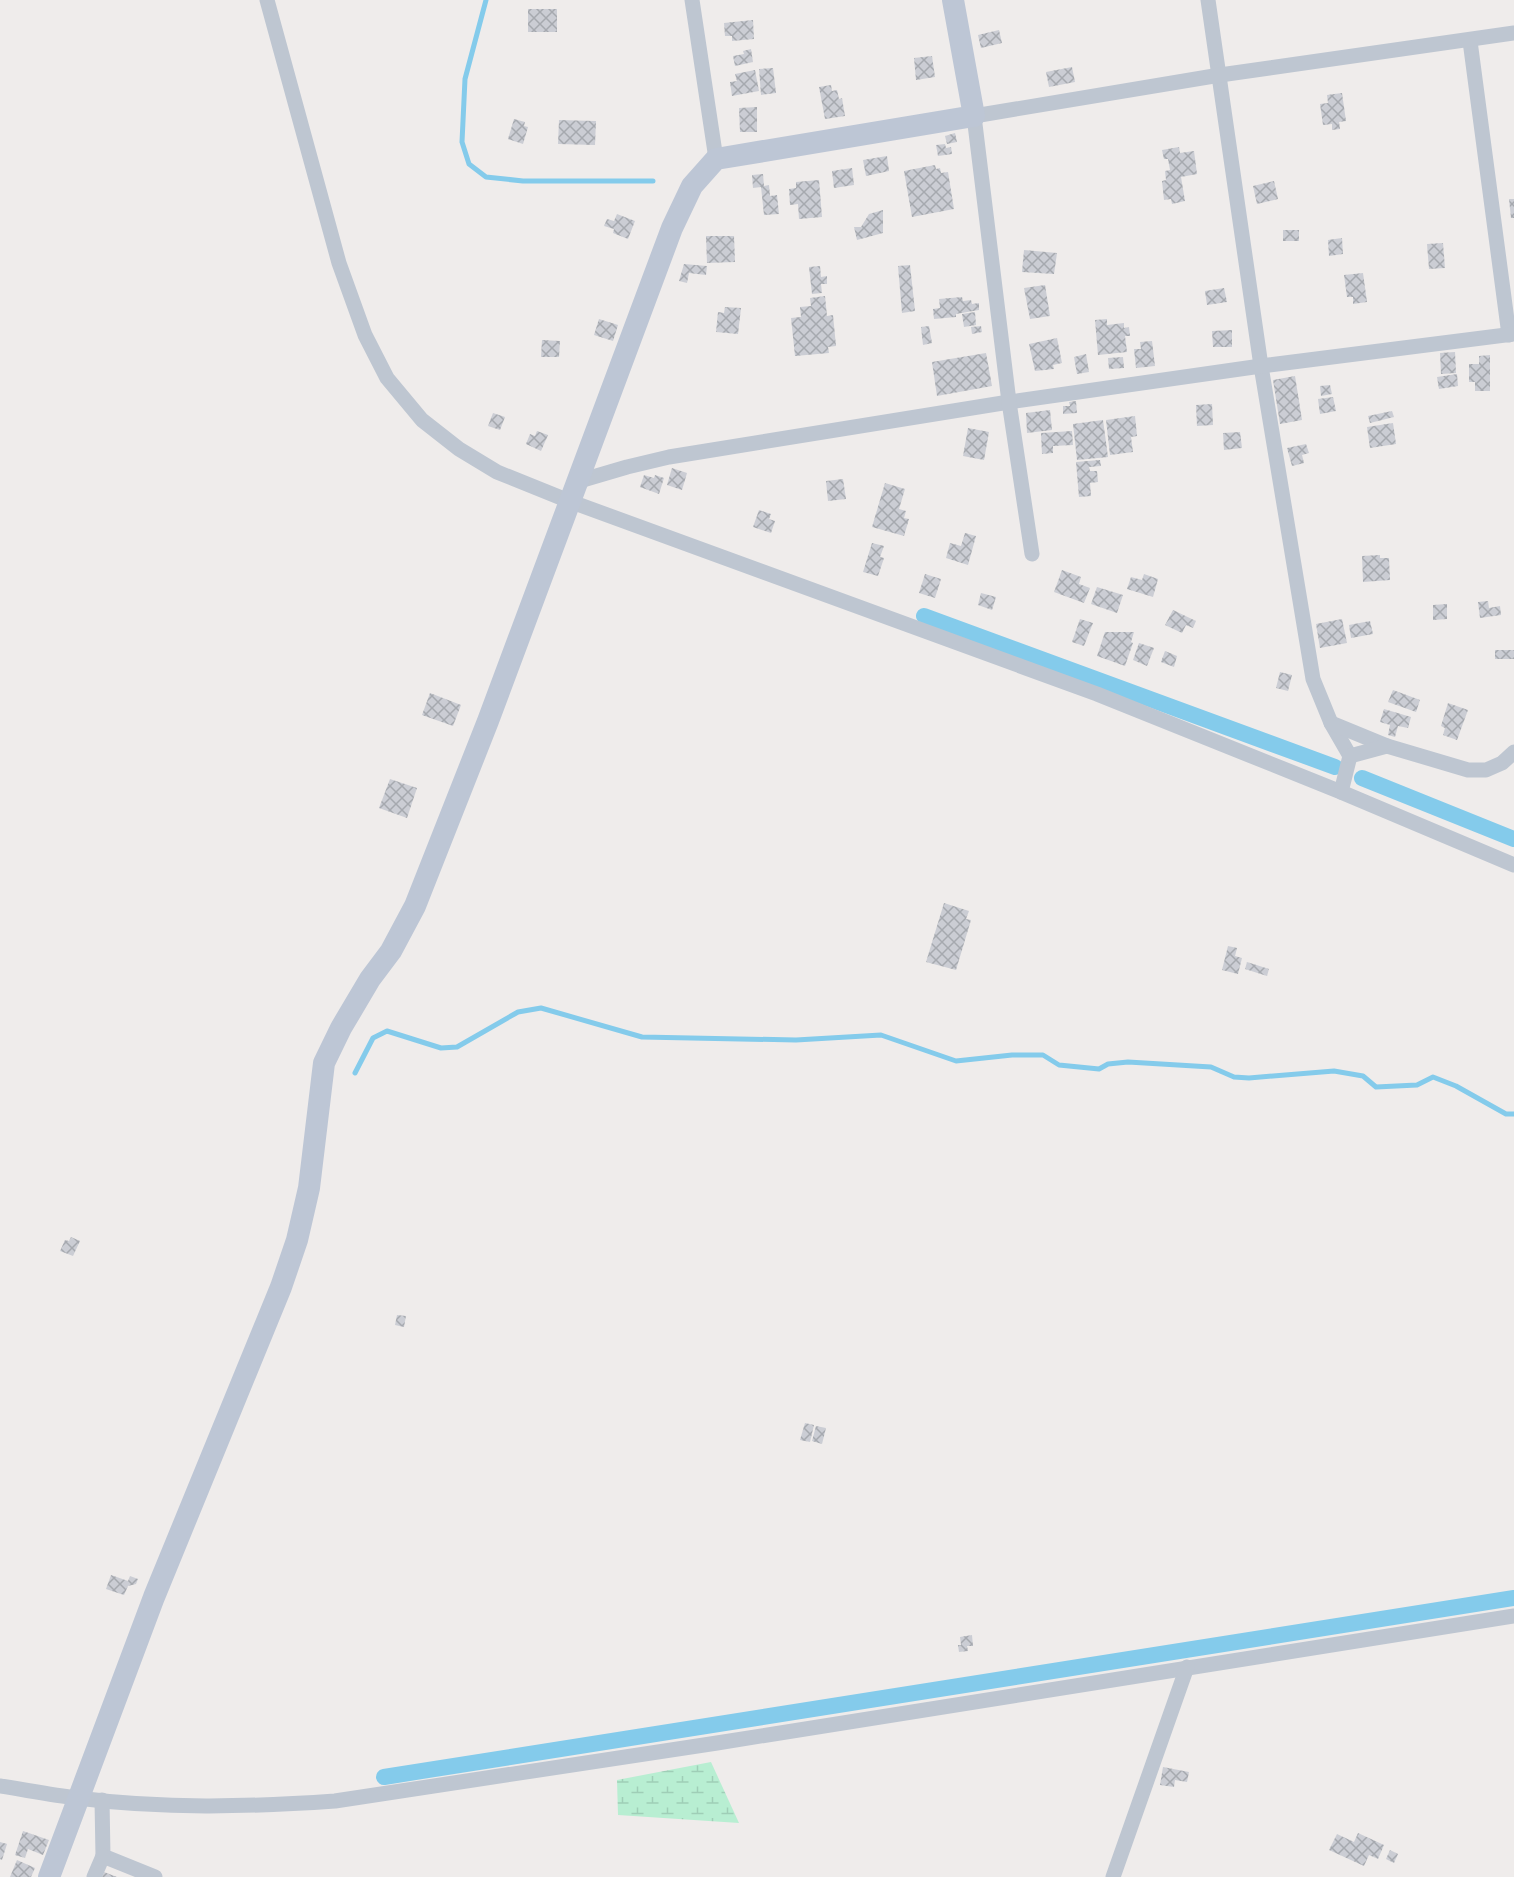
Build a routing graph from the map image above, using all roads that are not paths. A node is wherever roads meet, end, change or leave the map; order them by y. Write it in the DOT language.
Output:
graph roads {
  1 [pos="267,0"];
  2 [pos="692,0"];
  3 [pos="953,0"];
  4 [pos="1208,0"];
  5 [pos="1514,33"];
  6 [pos="1470,40"];
  7 [pos="1220,75"];
  8 [pos="974,117"];
  9 [pos="716,159"];
  10 [pos="1512,334"];
  11 [pos="1260,366"];
  12 [pos="1009,402"];
  13 [pos="573,492"];
  14 [pos="1032,554"];
  15 [pos="1331,723"];
  16 [pos="1387,746"];
  17 [pos="1514,752"];
  18 [pos="1350,756"];
  19 [pos="1341,792"];
  20 [pos="1514,866"];
  21 [pos="1514,1616"];
  22 [pos="1187,1666"];
  23 [pos="0,1786"];
  24 [pos="79,1798"];
  25 [pos="102,1800"];
  26 [pos="103,1856"];
  27 [pos="49,1877"];
  28 [pos="94,1877"];
  29 [pos="155,1877"];
  30 [pos="1113,1877"];
  1 -- 13 [label="street"];
  2 -- 9 [label="street"];
  3 -- 8 [label="street"];
  4 -- 7 [label="street"];
  5 -- 6 [label="street"];
  6 -- 7 [label="street"];
  6 -- 10 [label="street"];
  7 -- 8 [label="street"];
  7 -- 11 [label="street"];
  8 -- 9 [label="street"];
  8 -- 12 [label="street"];
  9 -- 13 [label="street"];
  10 -- 11 [label="street"];
  11 -- 12 [label="street"];
  11 -- 15 [label="street"];
  12 -- 13 [label="street"];
  12 -- 14 [label="street"];
  13 -- 19 [label="street"];
  13 -- 24 [label="street"];
  15 -- 16 [label="street"];
  15 -- 18 [label="street"];
  16 -- 17 [label="street"];
  16 -- 18 [label="street"];
  18 -- 19 [label="street"];
  19 -- 20 [label="street"];
  21 -- 22 [label="street"];
  22 -- 25 [label="street"];
  22 -- 30 [label="street"];
  23 -- 24 [label="street"];
  24 -- 25 [label="street"];
  24 -- 27 [label="street"];
  25 -- 26 [label="street"];
  26 -- 28 [label="street"];
  26 -- 29 [label="street"];
}
